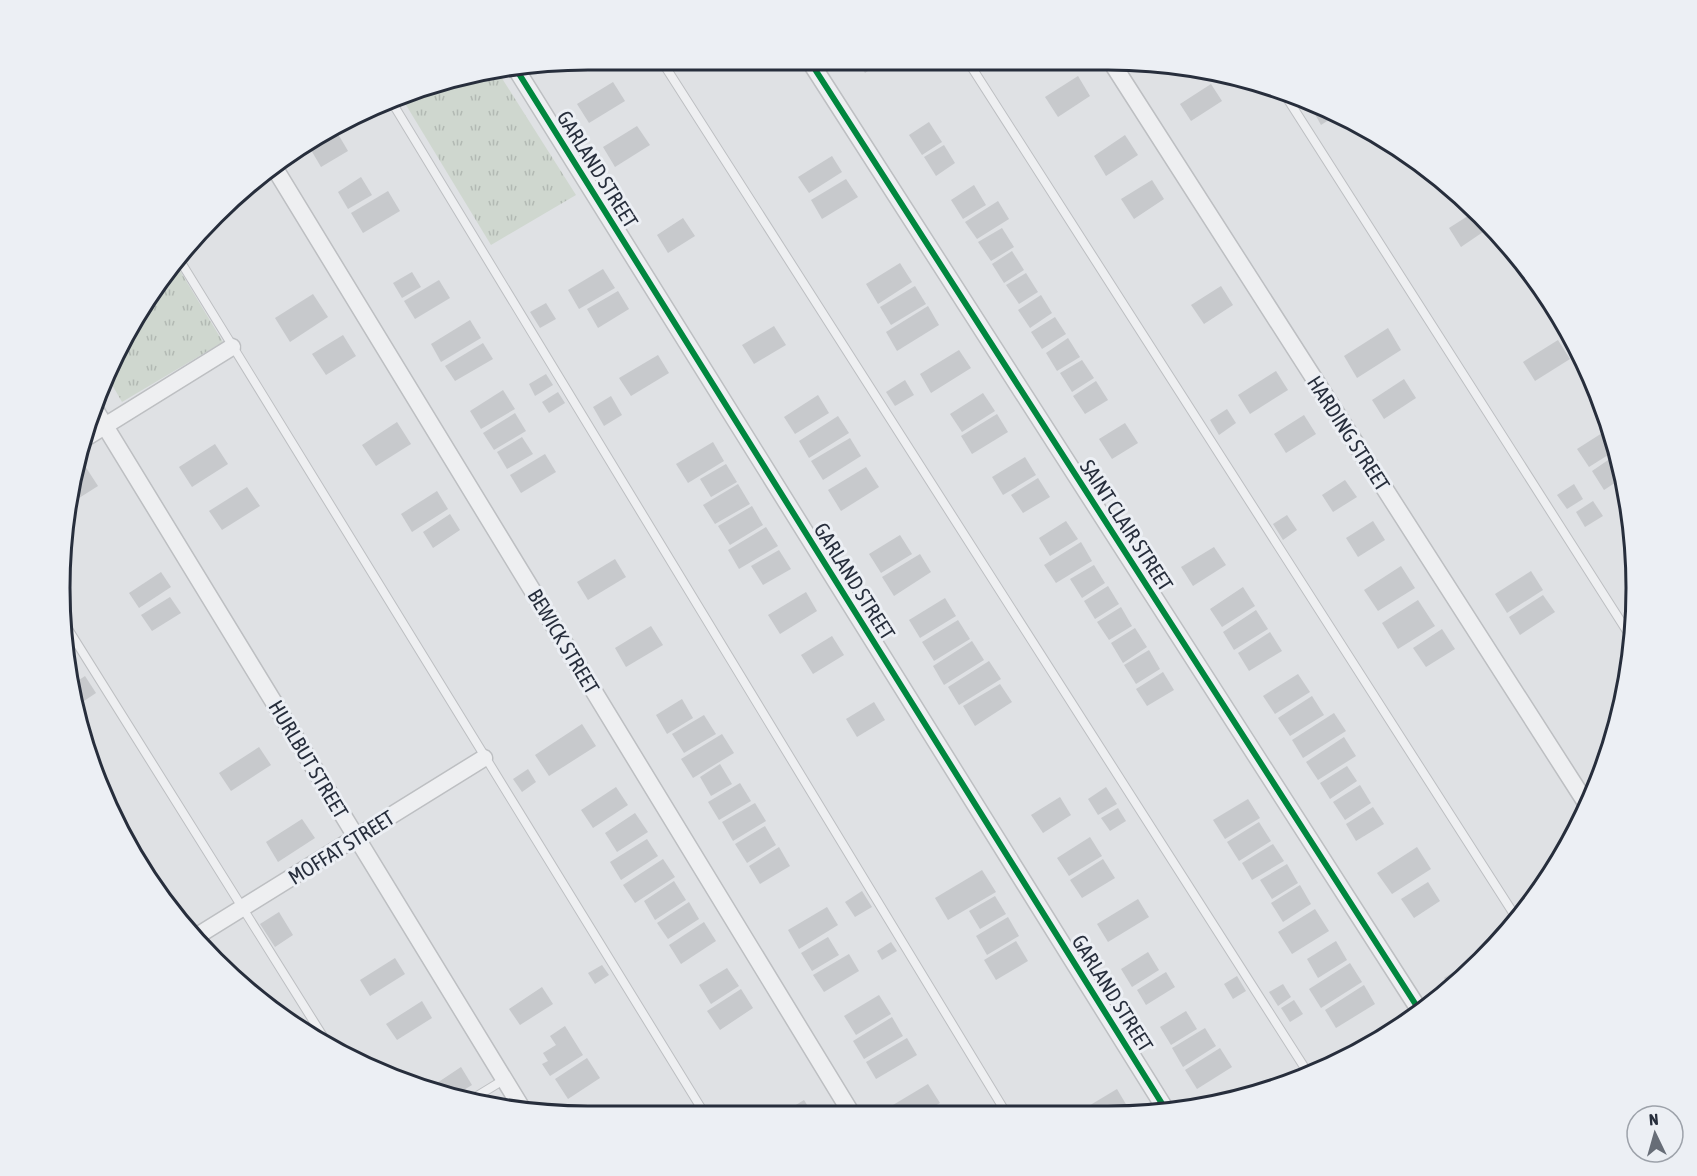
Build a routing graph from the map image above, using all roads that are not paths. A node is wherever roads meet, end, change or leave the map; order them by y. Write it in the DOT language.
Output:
graph roads {
  1 [pos="667,70"];
  2 [pos="815,70"];
  3 [pos="973,70"];
  4 [pos="1117,70"];
  5 [pos="520,75"];
  6 [pos="1291,104"];
  7 [pos="395,108"];
  8 [pos="278,174"];
  9 [pos="183,266"];
  10 [pos="232,347"];
  11 [pos="100,417"];
  12 [pos="105,426"];
  13 [pos="95,432"];
  14 [pos="1625,627"];
  15 [pos="73,638"];
  16 [pos="484,758"];
  17 [pos="1582,797"];
  18 [pos="357,837"];
  19 [pos="242,908"];
  20 [pos="1512,912"];
  21 [pos="202,932"];
  22 [pos="1416,1005"];
  23 [pos="319,1030"];
  24 [pos="1304,1067"];
  25 [pos="505,1079"];
  26 [pos="480,1094"];
  27 [pos="518,1101"];
  28 [pos="1161,1102"];
  29 [pos="700,1106"];
  30 [pos="847,1106"];
  31 [pos="1002,1106"];
  1 -- 24 [label="lane"];
  2 -- 22 [label="street, SAINT CLAIR STREET"];
  3 -- 20 [label="lane"];
  4 -- 17 [label="street, HARDING STREET"];
  5 -- 28 [label="street, GARLAND STREET"];
  6 -- 14 [label="lane"];
  7 -- 31 [label="lane"];
  8 -- 30 [label="street, BEWICK STREET"];
  9 -- 10 [label="lane"];
  10 -- 12 [label="street"];
  10 -- 16 [label="lane"];
  11 -- 12 [label="street, HURLBUT STREET"];
  12 -- 13 [label="street"];
  12 -- 18 [label="street, HURLBUT STREET"];
  15 -- 19 [label="lane"];
  16 -- 18 [label="street, MOFFAT STREET"];
  16 -- 29 [label="lane"];
  18 -- 19 [label="street, MOFFAT STREET"];
  18 -- 25 [label="street, HURLBUT STREET"];
  19 -- 21 [label="street, MOFFAT STREET"];
  19 -- 23 [label="lane"];
  25 -- 26 [label="lane"];
  25 -- 27 [label="street, HURLBUT STREET"];
}
